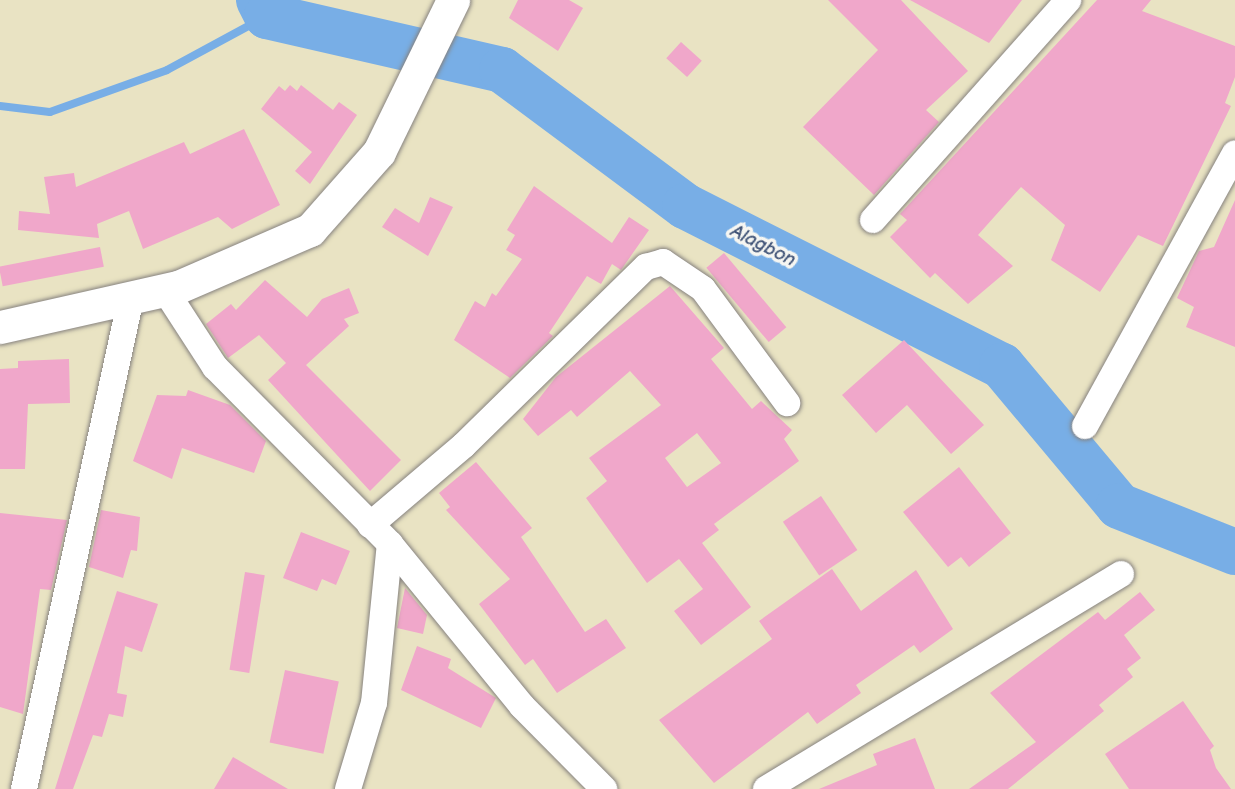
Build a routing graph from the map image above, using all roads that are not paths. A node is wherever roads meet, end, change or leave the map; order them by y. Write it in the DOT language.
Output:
graph roads {
  1 [pos="1068,0"];
  2 [pos="450,8"];
  3 [pos="1235,153"];
  4 [pos="873,220"];
  5 [pos="165,290"];
  6 [pos="131,298"];
  7 [pos="0,327"];
  8 [pos="788,403"];
  9 [pos="1086,426"];
  10 [pos="370,525"];
  11 [pos="390,544"];
  12 [pos="1121,574"];
  13 [pos="26,788"];
  14 [pos="348,789"];
  15 [pos="604,789"];
  16 [pos="766,789"];
  1 -- 4 [label="street"];
  2 -- 5 [label="main road"];
  3 -- 9 [label="street"];
  5 -- 6 [label="main road"];
  5 -- 10 [label="street"];
  6 -- 7 [label="main road"];
  6 -- 13 [label="street"];
  8 -- 10 [label="street"];
  10 -- 11 [label="street"];
  11 -- 14 [label="street"];
  11 -- 15 [label="street"];
  12 -- 16 [label="street"];
}
